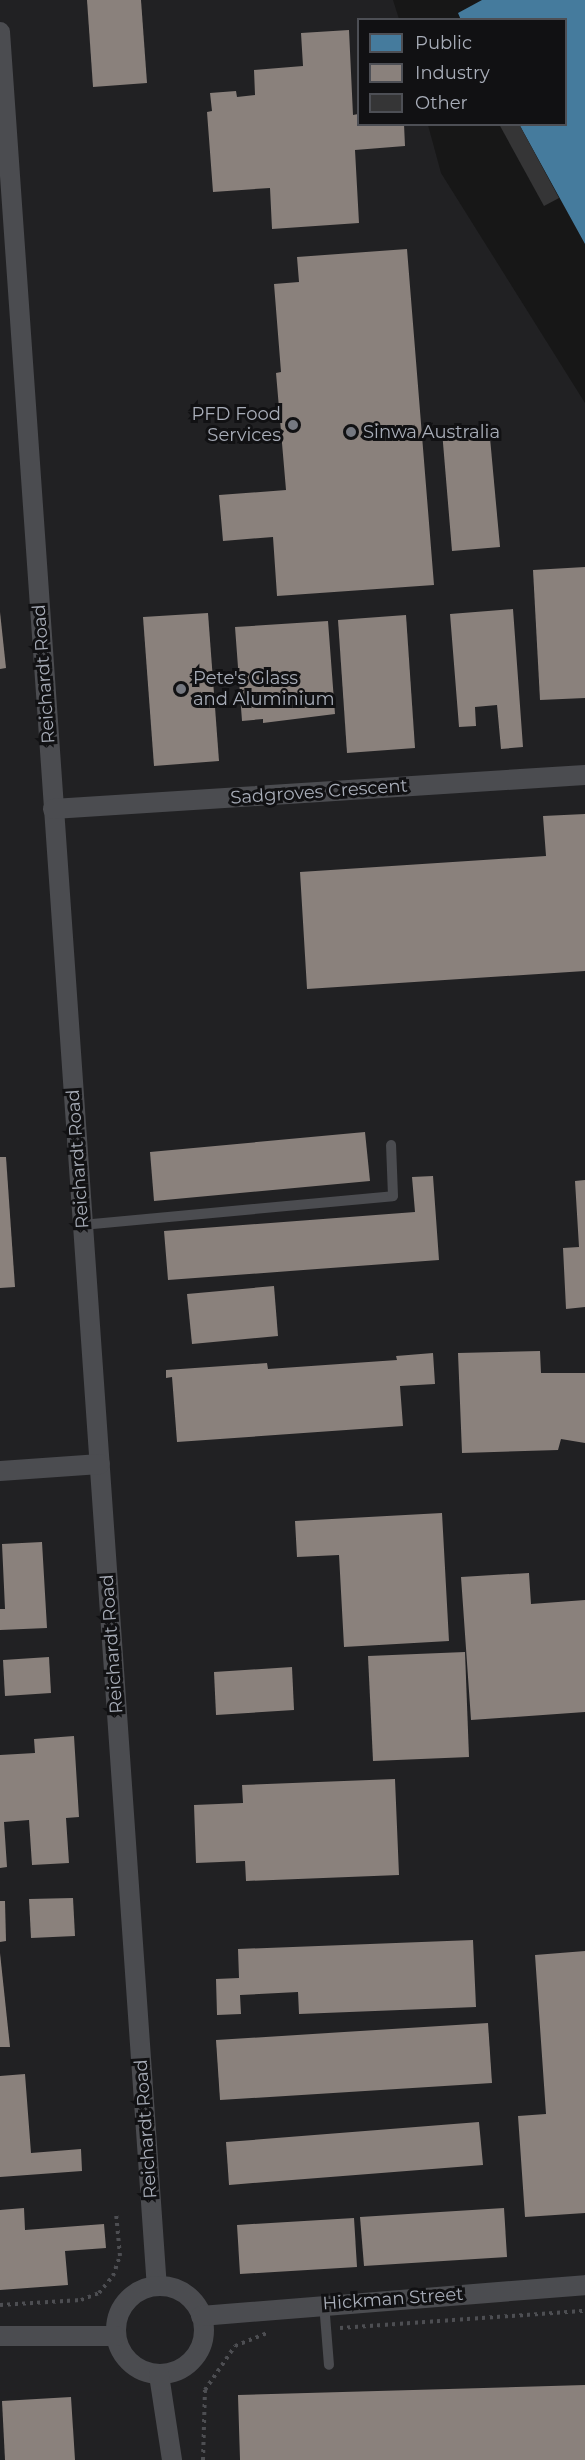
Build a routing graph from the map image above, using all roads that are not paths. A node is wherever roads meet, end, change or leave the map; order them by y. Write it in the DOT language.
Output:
graph roads {
  1 [pos="0,32"];
  2 [pos="585,774"];
  3 [pos="53,809"];
  4 [pos="391,1145"];
  5 [pos="82,1225"];
  6 [pos="99,1464"];
  7 [pos="0,1471"];
  8 [pos="585,2285"];
  9 [pos="157,2286"];
  10 [pos="324,2303"];
  11 [pos="201,2316"];
  12 [pos="0,2336"];
  13 [pos="116,2336"];
  14 [pos="329,2365"];
  15 [pos="159,2375"];
  16 [pos="172,2460"];
  1 -- 3 [label="street, Reichardt Road"];
  2 -- 3 [label="street, Sadgroves Crescent"];
  3 -- 5 [label="street, Reichardt Road"];
  4 -- 5 [label="lane"];
  5 -- 6 [label="street, Reichardt Road"];
  6 -- 7 [label="street"];
  6 -- 9 [label="street, Reichardt Road"];
  8 -- 10 [label="street, Hickman Street"];
  9 -- 11 [label="street"];
  9 -- 13 [label="street"];
  10 -- 11 [label="street, Hickman Street"];
  10 -- 14 [label="lane"];
  11 -- 15 [label="street"];
  12 -- 13 [label="street"];
  13 -- 15 [label="street"];
  15 -- 16 [label="street"];
}
